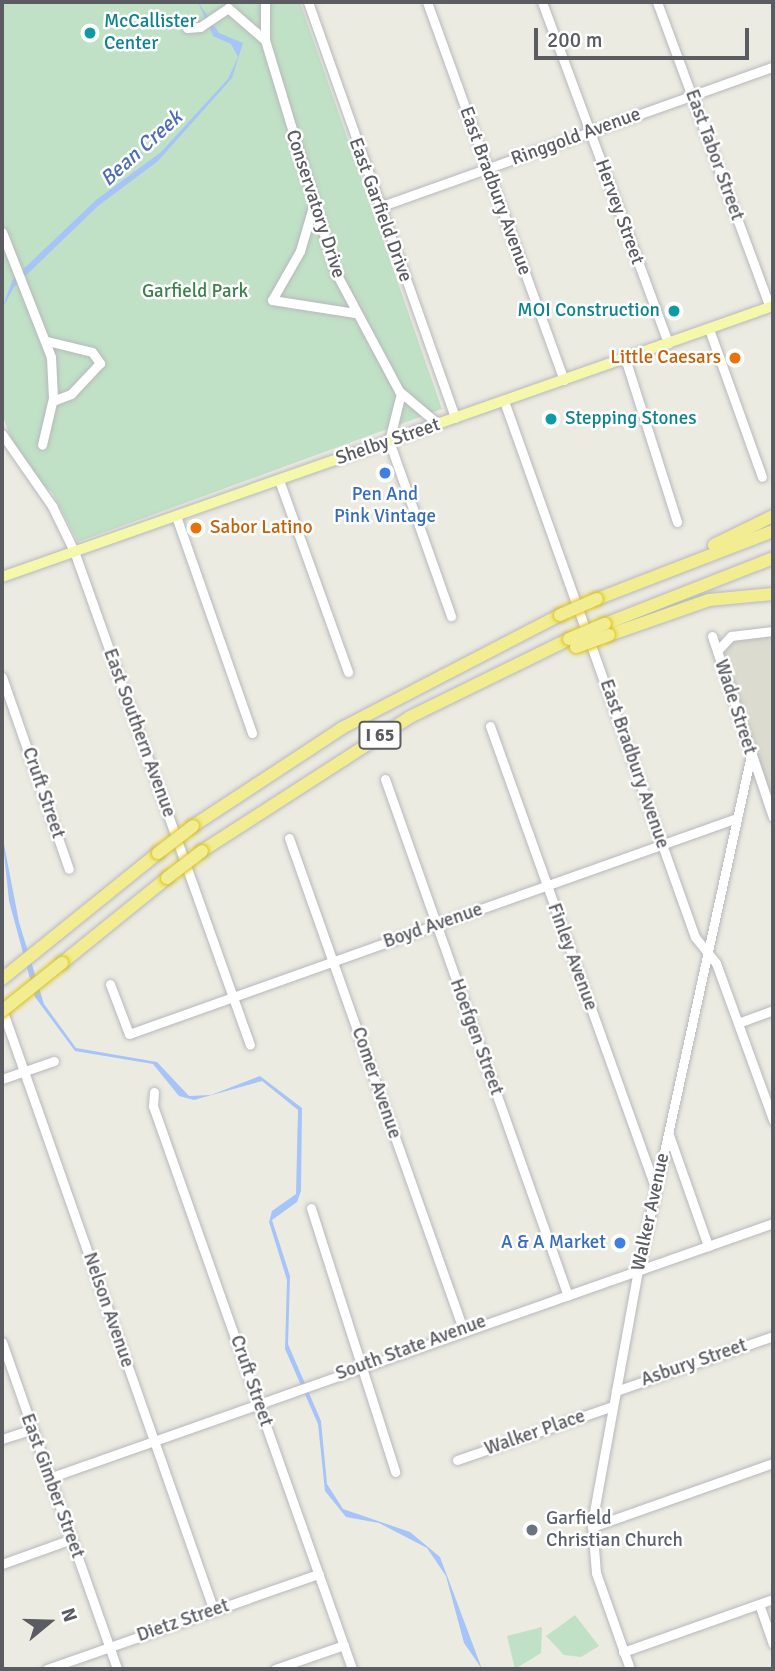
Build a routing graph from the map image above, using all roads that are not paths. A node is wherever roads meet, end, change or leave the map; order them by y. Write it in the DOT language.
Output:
graph roads {
  1 [pos="265,2"];
  2 [pos="308,2"];
  3 [pos="427,2"];
  4 [pos="542,2"];
  5 [pos="657,2"];
  6 [pos="228,8"];
  7 [pos="187,28"];
  8 [pos="265,40"];
  9 [pos="773,66"];
  10 [pos="692,96"];
  11 [pos="590,132"];
  12 [pos="487,168"];
  13 [pos="379,207"];
  14 [pos="313,209"];
  15 [pos="2,232"];
  16 [pos="772,307"];
  17 [pos="355,313"];
  18 [pos="709,329"];
  19 [pos="47,341"];
  20 [pos="667,343"];
  21 [pos="625,358"];
  22 [pos="564,380"];
  23 [pos="401,393"];
  24 [pos="53,401"];
  25 [pos="505,401"];
  26 [pos="455,418"];
  27 [pos="438,424"];
  28 [pos="2,434"];
  29 [pos="389,441"];
  30 [pos="42,444"];
  31 [pos="762,477"];
  32 [pos="279,480"];
  33 [pos="176,516"];
  34 [pos="773,516"];
  35 [pos="677,522"];
  36 [pos="773,531"];
  37 [pos="74,551"];
  38 [pos="773,558"];
  39 [pos="2,577"];
  40 [pos="626,588"];
  41 [pos="773,594"];
  42 [pos="451,616"];
  43 [pos="607,630"];
  44 [pos="773,631"];
  45 [pos="712,636"];
  46 [pos="717,651"];
  47 [pos="348,672"];
  48 [pos="2,677"];
  49 [pos="490,726"];
  50 [pos="252,733"];
  51 [pos="751,755"];
  52 [pos="385,779"];
  53 [pos="773,814"];
  54 [pos="737,818"];
  55 [pos="289,838"];
  56 [pos="662,845"];
  57 [pos="69,869"];
  58 [pos="546,886"];
  59 [pos="436,924"];
  60 [pos="706,952"];
  61 [pos="333,961"];
  62 [pos="2,979"];
  63 [pos="110,984"];
  64 [pos="233,997"];
  65 [pos="2,1010"];
  66 [pos="773,1010"];
  67 [pos="738,1023"];
  68 [pos="250,1045"];
  69 [pos="54,1061"];
  70 [pos="24,1071"];
  71 [pos="2,1079"];
  72 [pos="154,1092"];
  73 [pos="773,1121"];
  74 [pos="668,1133"];
  75 [pos="656,1188"];
  76 [pos="311,1208"];
  77 [pos="773,1223"];
  78 [pos="708,1247"];
  79 [pos="638,1271"];
  80 [pos="568,1296"];
  81 [pos="463,1329"];
  82 [pos="773,1336"];
  83 [pos="2,1342"];
  84 [pos="360,1367"];
  85 [pos="615,1391"];
  86 [pos="259,1403"];
  87 [pos="613,1406"];
  88 [pos="32,1429"];
  89 [pos="2,1439"];
  90 [pos="154,1440"];
  91 [pos="457,1460"];
  92 [pos="773,1463"];
  93 [pos="396,1472"];
  94 [pos="49,1478"];
  95 [pos="592,1527"];
  96 [pos="72,1539"];
  97 [pos="2,1564"];
  98 [pos="319,1574"];
  99 [pos="773,1599"];
  100 [pos="759,1604"];
  101 [pos="214,1611"];
  102 [pos="773,1644"];
  103 [pos="344,1645"];
  104 [pos="110,1647"];
  105 [pos="623,1652"];
  106 [pos="47,1669"];
  107 [pos="117,1669"];
  108 [pos="275,1669"];
  109 [pos="352,1669"];
  110 [pos="630,1669"];
  1 -- 8 [label="street, Conservatory Drive"];
  2 -- 13 [label="street, East Garfield Drive"];
  3 -- 12 [label="street, East Bradbury Avenue"];
  4 -- 11 [label="street, Hervey Street"];
  5 -- 10 [label="street, East Tabor Street"];
  6 -- 7 [label="street"];
  6 -- 8 [label="street"];
  8 -- 14 [label="street, Conservatory Drive"];
  9 -- 10 [label="street, Ringgold Avenue"];
  10 -- 11 [label="street, Ringgold Avenue"];
  10 -- 16 [label="street, East Tabor Street"];
  11 -- 12 [label="street, Ringgold Avenue"];
  11 -- 20 [label="street, Hervey Street"];
  12 -- 13 [label="street, Ringgold Avenue"];
  12 -- 22 [label="street, East Bradbury Avenue"];
  13 -- 26 [label="street, East Garfield Drive"];
  14 -- 17 [label="street, Conservatory Drive"];
  14 -- 17 [label="street"];
  15 -- 19 [label="street"];
  16 -- 18 [label="main road, Shelby Street"];
  17 -- 23 [label="street, Conservatory Drive"];
  18 -- 20 [label="main road, Shelby Street"];
  18 -- 31 [label="street"];
  19 -- 24 [label="street"];
  19 -- 24 [label="street"];
  20 -- 21 [label="main road, Shelby Street"];
  21 -- 22 [label="main road, Shelby Street"];
  21 -- 35 [label="street"];
  22 -- 25 [label="main road, Shelby Street"];
  23 -- 27 [label="street, Conservatory Drive"];
  23 -- 29 [label="street"];
  24 -- 30 [label="street"];
  25 -- 26 [label="main road, Shelby Street"];
  25 -- 56 [label="street, East Bradbury Avenue"];
  26 -- 27 [label="main road, Shelby Street"];
  27 -- 29 [label="main road, Shelby Street"];
  28 -- 37 [label="street, East Southern Avenue"];
  29 -- 32 [label="main road, Shelby Street"];
  29 -- 42 [label="street"];
  32 -- 33 [label="main road, Shelby Street"];
  32 -- 47 [label="street"];
  33 -- 37 [label="main road, Shelby Street"];
  33 -- 50 [label="street"];
  34 -- 40 [label="highway"];
  36 -- 40 [label="highway, I 65"];
  37 -- 39 [label="main road, Shelby Street"];
  37 -- 64 [label="street, East Southern Avenue"];
  38 -- 43 [label="highway, I 65"];
  40 -- 62 [label="highway, I 65, bridge"];
  41 -- 43 [label="highway"];
  43 -- 65 [label="highway, I 65, bridge"];
  44 -- 46 [label="street"];
  45 -- 46 [label="street, Wade Street"];
  46 -- 51 [label="street, Wade Street"];
  48 -- 57 [label="street, Cruft Street"];
  49 -- 58 [label="street, Finley Avenue"];
  51 -- 53 [label="street, Wade Street"];
  51 -- 54 [label="street, Walker Avenue"];
  52 -- 59 [label="street, Hoefgen Street"];
  54 -- 56 [label="street, Boyd Avenue"];
  54 -- 60 [label="street, Walker Avenue"];
  55 -- 61 [label="street, Comer Avenue"];
  56 -- 58 [label="street, Boyd Avenue"];
  56 -- 60 [label="street, East Bradbury Avenue"];
  58 -- 59 [label="street, Boyd Avenue"];
  58 -- 75 [label="street, Finley Avenue"];
  59 -- 61 [label="street, Boyd Avenue"];
  59 -- 80 [label="street, Hoefgen Street"];
  60 -- 67 [label="street, East Bradbury Avenue"];
  60 -- 74 [label="street, Walker Avenue"];
  61 -- 64 [label="street, Boyd Avenue"];
  61 -- 81 [label="street, Comer Avenue"];
  63 -- 64 [label="street, Boyd Avenue"];
  64 -- 68 [label="street, East Southern Avenue"];
  65 -- 70 [label="street, Nelson Avenue"];
  66 -- 67 [label="street"];
  67 -- 73 [label="street, East Bradbury Avenue"];
  69 -- 70 [label="street"];
  70 -- 71 [label="street"];
  70 -- 90 [label="street, Nelson Avenue"];
  72 -- 86 [label="street, Cruft Street"];
  74 -- 75 [label="street, Walker Avenue"];
  74 -- 78 [label="street"];
  75 -- 79 [label="street, Walker Avenue"];
  76 -- 84 [label="street"];
  77 -- 78 [label="street, South State Avenue"];
  78 -- 79 [label="street, South State Avenue"];
  79 -- 80 [label="street, South State Avenue"];
  79 -- 85 [label="street, Walker Avenue"];
  80 -- 81 [label="street, South State Avenue"];
  81 -- 84 [label="street, South State Avenue"];
  82 -- 85 [label="street, Asbury Street"];
  83 -- 88 [label="street, East Gimber Street"];
  84 -- 86 [label="street, South State Avenue"];
  84 -- 93 [label="street"];
  85 -- 87 [label="street, Walker Avenue"];
  86 -- 90 [label="street, South State Avenue"];
  86 -- 98 [label="street, Cruft Street"];
  87 -- 91 [label="street, Walker Place"];
  87 -- 95 [label="street, Walker Avenue"];
  88 -- 89 [label="street"];
  88 -- 94 [label="street, East Gimber Street"];
  90 -- 94 [label="street, South State Avenue"];
  90 -- 101 [label="street, Nelson Avenue"];
  92 -- 95 [label="street"];
  94 -- 96 [label="street, East Gimber Street"];
  95 -- 105 [label="street, Walker Avenue"];
  96 -- 97 [label="street"];
  96 -- 104 [label="street, East Gimber Street"];
  98 -- 101 [label="street, Dietz Street"];
  98 -- 103 [label="street, Cruft Street"];
  99 -- 100 [label="street"];
  100 -- 102 [label="street"];
  100 -- 105 [label="street"];
  101 -- 104 [label="street, Dietz Street"];
  103 -- 108 [label="street"];
  103 -- 109 [label="street, Cruft Street"];
  104 -- 106 [label="street, Dietz Street"];
  104 -- 107 [label="street, East Gimber Street"];
  105 -- 110 [label="street, Walker Avenue"];
}
